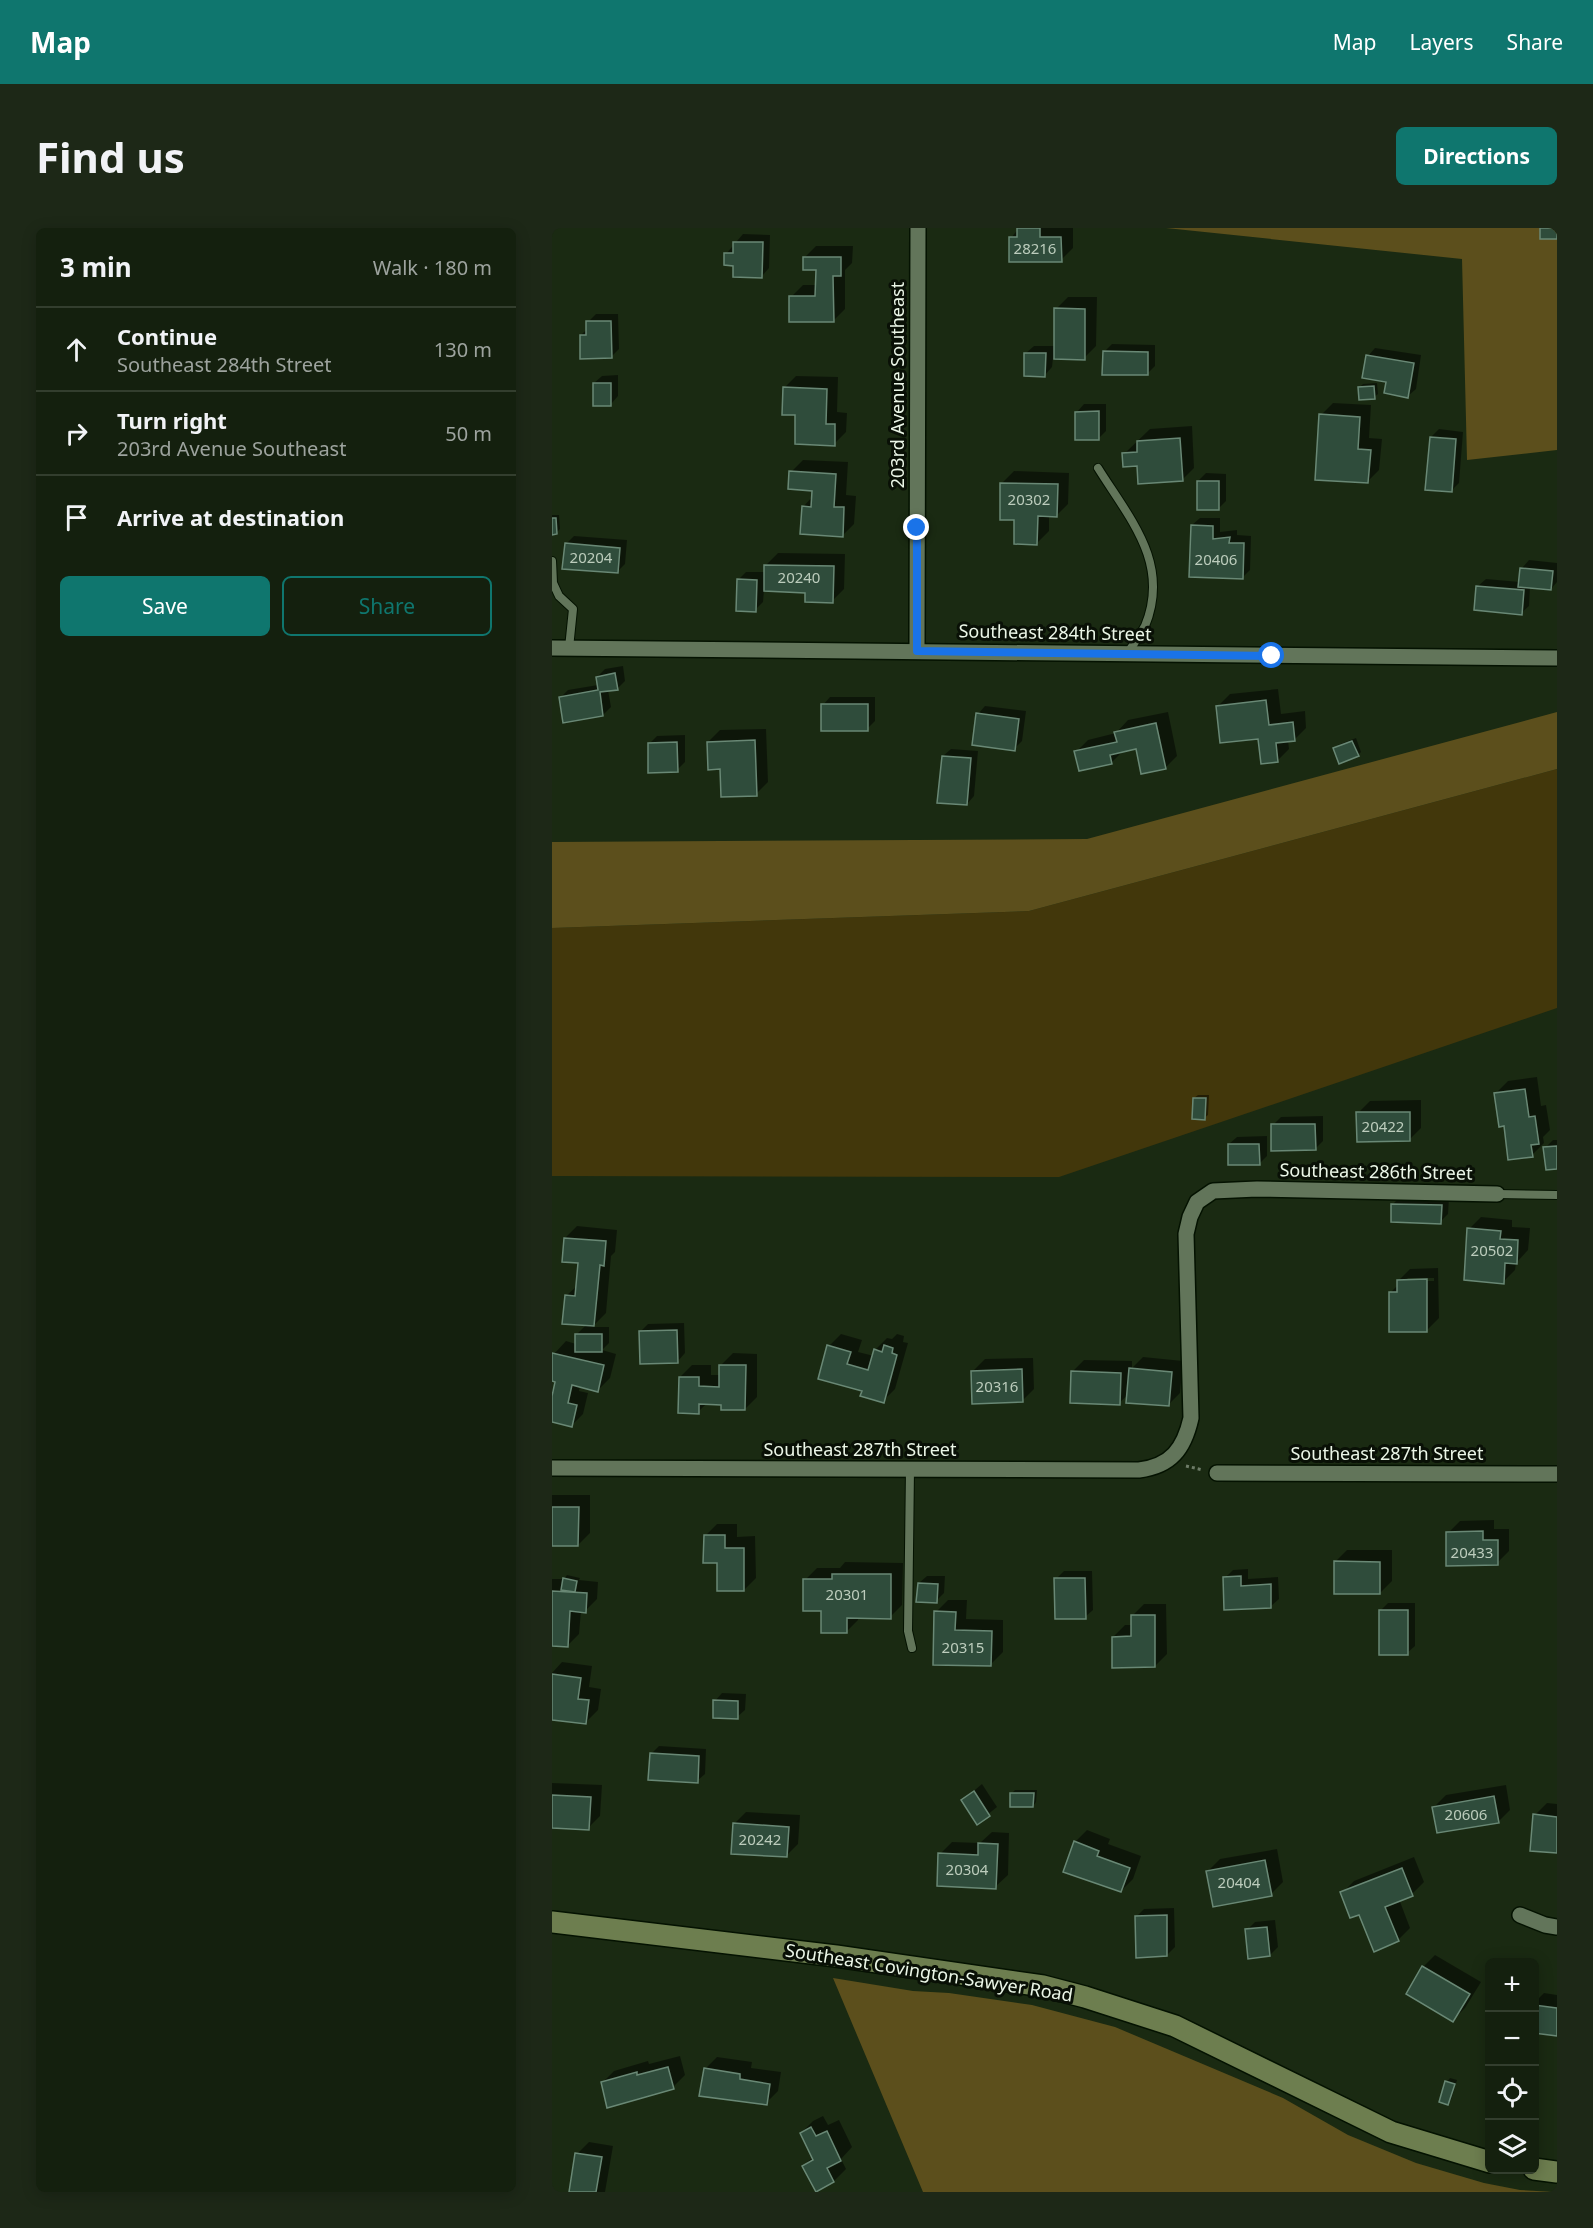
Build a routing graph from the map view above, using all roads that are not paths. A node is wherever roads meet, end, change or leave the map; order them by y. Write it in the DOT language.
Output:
graph roads {
  1 [pos="918,228"];
  2 [pos="1098,468"];
  3 [pos="552,561"];
  4 [pos="552,648"];
  5 [pos="569,648"];
  6 [pos="917,651"];
  7 [pos="1127,654"];
  8 [pos="1557,658"];
  9 [pos="1497,1194"];
  10 [pos="1557,1195"];
  11 [pos="1167,1462"];
  12 [pos="552,1468"];
  13 [pos="910,1469"];
  14 [pos="1217,1473"];
  15 [pos="1557,1474"];
  16 [pos="912,1648"];
  17 [pos="1520,1915"];
  18 [pos="552,1922"];
  19 [pos="1557,1927"];
  20 [pos="1485,2160"];
  21 [pos="1539,2170"];
  22 [pos="1557,2172"];
  1 -- 6 [label="street, 203rd Avenue Southeast"];
  2 -- 7 [label="lane"];
  3 -- 5 [label="lane"];
  4 -- 5 [label="street, Southeast 284th Street"];
  5 -- 6 [label="street, Southeast 284th Street"];
  6 -- 7 [label="street, Southeast 284th Street"];
  7 -- 8 [label="street, Southeast 284th Street"];
  9 -- 10 [label="lane, Southeast 286th Street"];
  9 -- 11 [label="street, Southeast 286th Street"];
  11 -- 13 [label="street, Southeast 287th Street"];
  12 -- 13 [label="street, Southeast 287th Street"];
  13 -- 16 [label="lane"];
  14 -- 15 [label="street, Southeast 287th Street"];
  17 -- 19 [label="street"];
  18 -- 20 [label="street, Southeast Covington-Sawyer Road"];
  21 -- 22 [label="street"];
}
